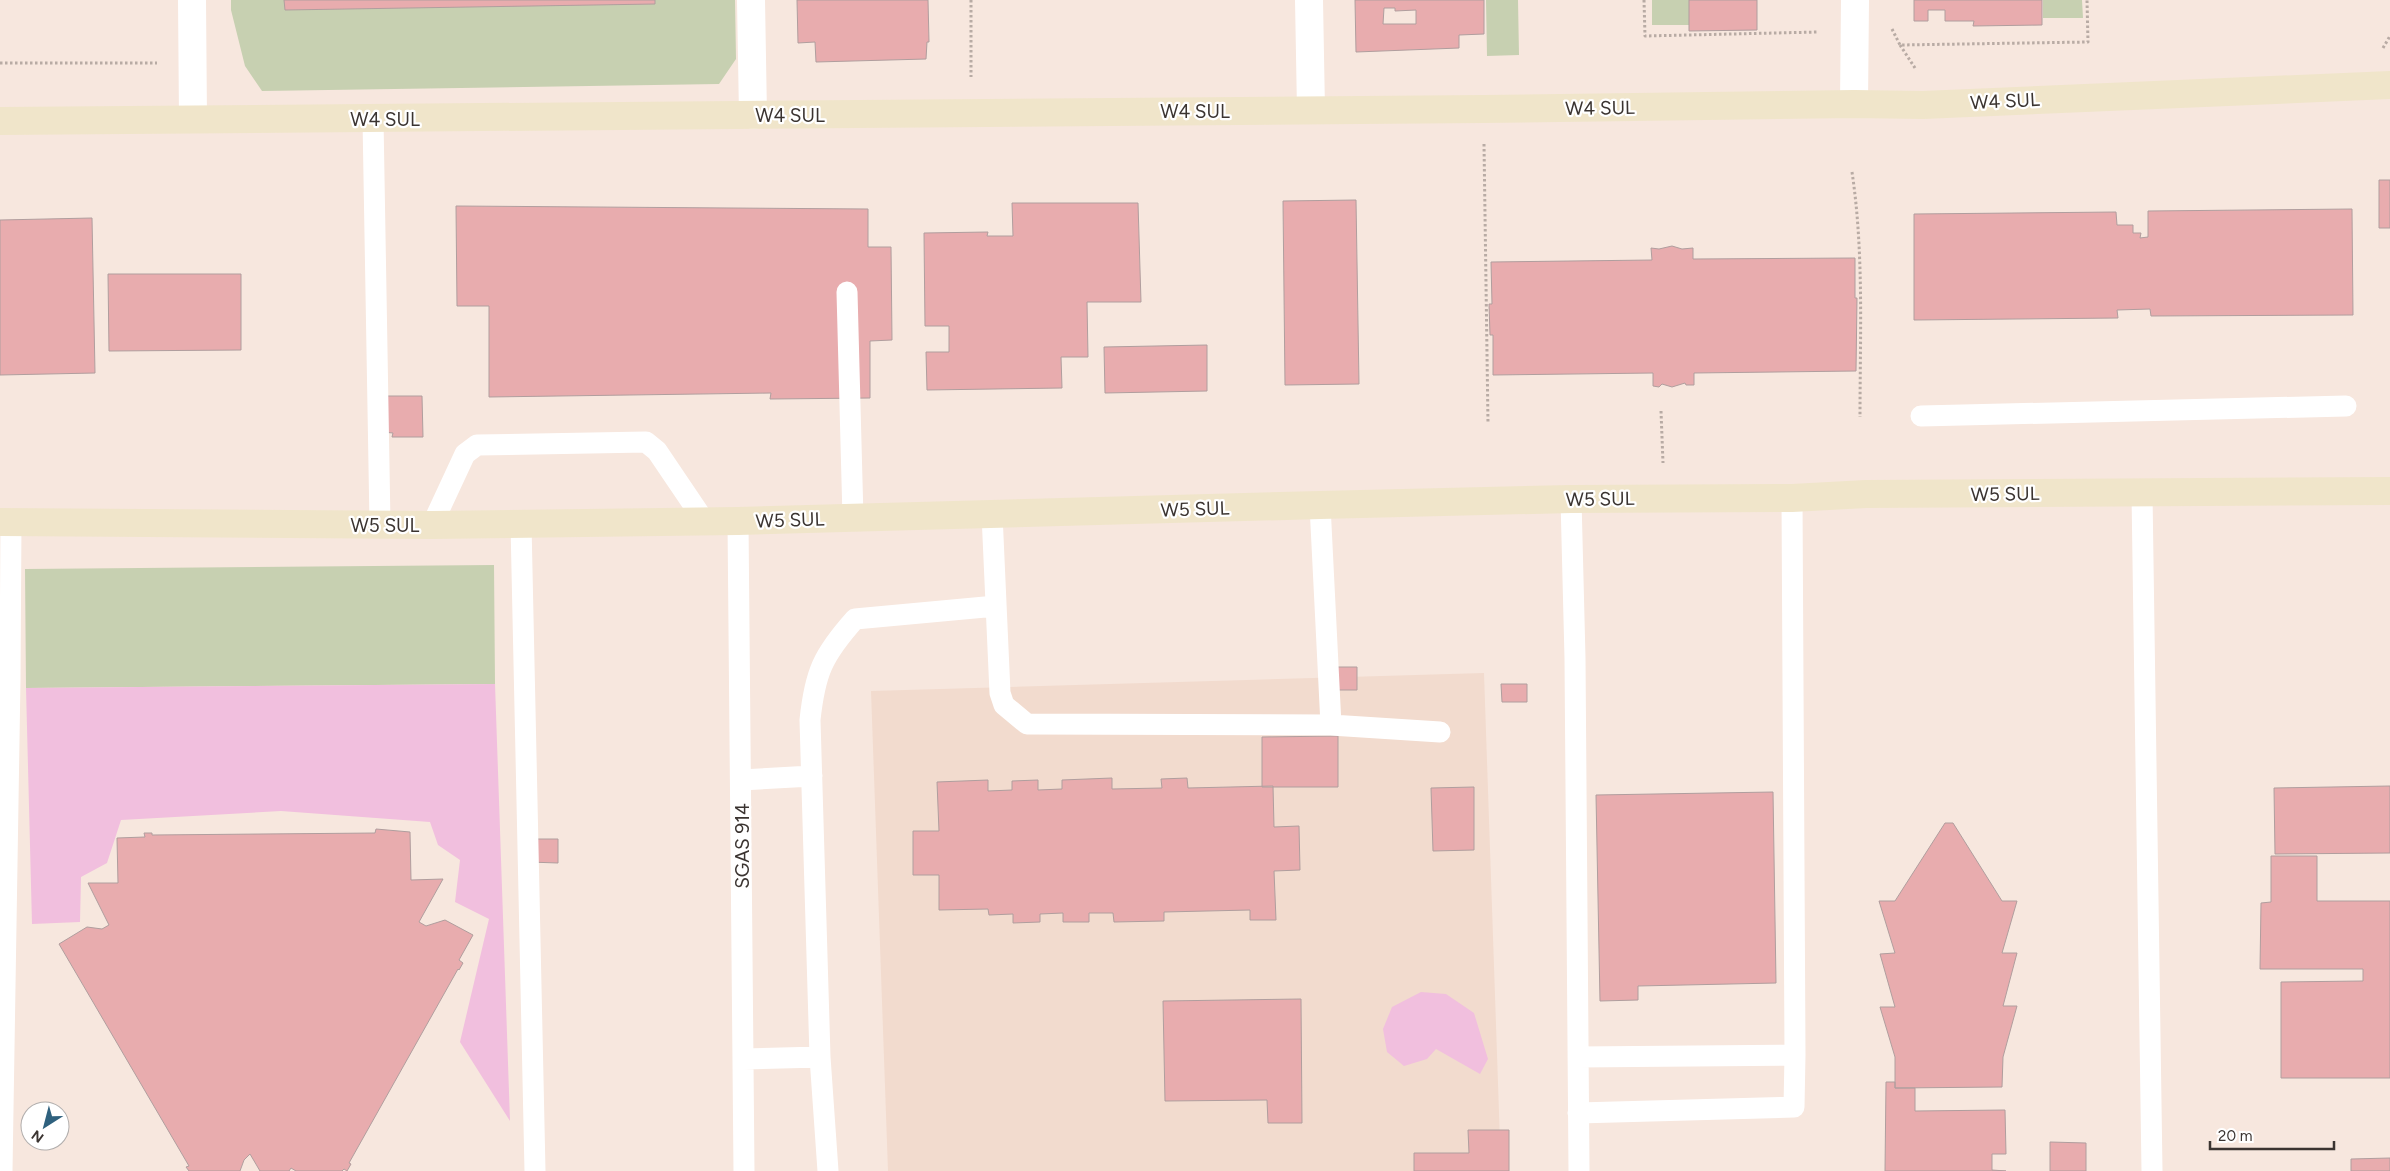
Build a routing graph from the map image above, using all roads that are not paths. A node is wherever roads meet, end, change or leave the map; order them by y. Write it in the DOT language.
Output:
graph roads {
  1 [pos="192,0"];
  2 [pos="751,0"];
  3 [pos="1309,0"];
  4 [pos="1855,0"];
  5 [pos="2390,85"];
  6 [pos="1854,104"];
  7 [pos="1311,110"];
  8 [pos="752,115"];
  9 [pos="193,119"];
  10 [pos="373,119"];
  11 [pos="0,121"];
  12 [pos="847,292"];
  13 [pos="2346,406"];
  14 [pos="1920,416"];
  15 [pos="2390,491"];
  16 [pos="2142,493"];
  17 [pos="1792,498"];
  18 [pos="1571,499"];
  19 [pos="1320,505"];
  20 [pos="992,514"];
  21 [pos="853,518"];
  22 [pos="5,522"];
  23 [pos="705,522"];
  24 [pos="738,522"];
  25 [pos="380,524"];
  26 [pos="521,524"];
  27 [pos="432,525"];
  28 [pos="996,606"];
  29 [pos="1331,725"];
  30 [pos="1440,732"];
  31 [pos="812,776"];
  32 [pos="741,780"];
  33 [pos="1795,1055"];
  34 [pos="820,1057"];
  35 [pos="1578,1058"];
  36 [pos="743,1059"];
  37 [pos="1578,1113"];
  38 [pos="2,1171"];
  39 [pos="535,1171"];
  40 [pos="744,1171"];
  41 [pos="828,1171"];
  42 [pos="1579,1171"];
  43 [pos="2152,1171"];
  1 -- 9 [label="street"];
  2 -- 8 [label="street"];
  3 -- 7 [label="street"];
  4 -- 6 [label="street"];
  5 -- 6 [label="main road, W4 SUL"];
  6 -- 7 [label="main road, W4 SUL"];
  7 -- 8 [label="main road, W4 SUL"];
  8 -- 10 [label="main road, W4 SUL"];
  9 -- 10 [label="main road, W4 SUL"];
  9 -- 11 [label="main road, W4 SUL"];
  10 -- 25 [label="lane"];
  12 -- 21 [label="lane"];
  13 -- 14 [label="lane"];
  15 -- 16 [label="main road, W5 SUL"];
  16 -- 17 [label="main road, W5 SUL"];
  16 -- 43 [label="lane"];
  17 -- 18 [label="main road, W5 SUL"];
  17 -- 33 [label="lane"];
  18 -- 19 [label="main road, W5 SUL"];
  18 -- 35 [label="lane"];
  19 -- 20 [label="main road, W5 SUL"];
  19 -- 29 [label="lane"];
  20 -- 21 [label="main road, W5 SUL"];
  20 -- 28 [label="lane"];
  21 -- 24 [label="main road, W5 SUL"];
  22 -- 25 [label="main road, W5 SUL"];
  22 -- 38 [label="lane"];
  23 -- 24 [label="main road, W5 SUL"];
  23 -- 26 [label="main road, W5 SUL"];
  23 -- 27 [label="lane"];
  24 -- 32 [label="lane, SGAS 914"];
  25 -- 27 [label="main road, W5 SUL"];
  26 -- 27 [label="main road, W5 SUL"];
  26 -- 39 [label="lane"];
  28 -- 29 [label="lane"];
  28 -- 31 [label="lane"];
  29 -- 30 [label="lane"];
  31 -- 32 [label="lane"];
  31 -- 34 [label="lane"];
  32 -- 36 [label="lane, SGAS 914"];
  33 -- 35 [label="lane"];
  33 -- 37 [label="lane"];
  34 -- 36 [label="lane"];
  34 -- 41 [label="lane"];
  35 -- 37 [label="lane"];
  36 -- 40 [label="lane, SGAS 914"];
  37 -- 42 [label="lane"];
}
